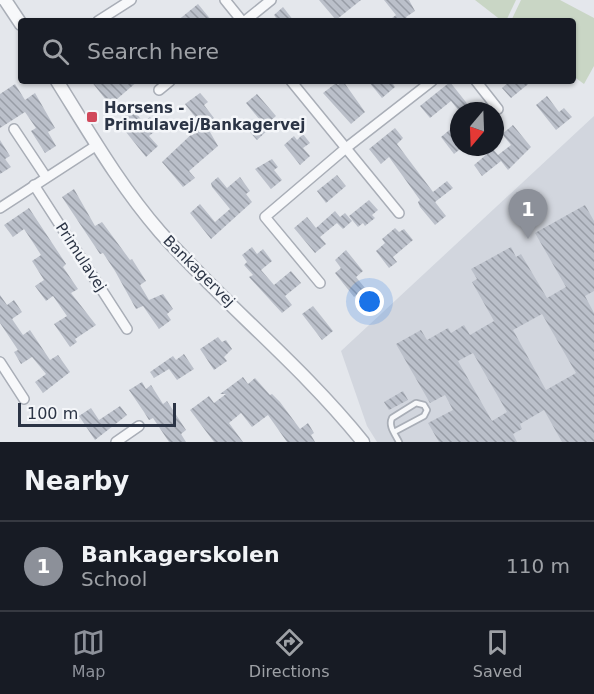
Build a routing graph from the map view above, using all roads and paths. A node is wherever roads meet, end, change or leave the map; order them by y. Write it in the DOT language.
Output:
graph roads {
  1 [pos="5,0"];
  2 [pos="131,0"];
  3 [pos="225,0"];
  4 [pos="271,0"];
  5 [pos="103,18"];
  6 [pos="240,18"];
  7 [pos="247,18"];
  8 [pos="18,20"];
  9 [pos="59,84"];
  10 [pos="166,84"];
  11 [pos="293,84"];
  12 [pos="428,84"];
  13 [pos="478,84"];
  14 [pos="159,90"];
  15 [pos="492,102"];
  16 [pos="14,129"];
  17 [pos="97,145"];
  18 [pos="346,148"];
  19 [pos="46,177"];
  20 [pos="34,185"];
  21 [pos="0,208"];
  22 [pos="399,213"];
  23 [pos="320,283"];
  24 [pos="128,329"];
  25 [pos="0,362"];
  26 [pos="24,399"];
  27 [pos="139,426"];
  28 [pos="394,432"];
  29 [pos="116,442"];
  30 [pos="363,442"];
  31 [pos="399,442"];
  1 -- 8 [label="street"];
  2 -- 5 [label="street"];
  3 -- 6 [label="street"];
  4 -- 7 [label="street"];
  9 -- 17 [label="street, Bankagervej"];
  10 -- 14 [label="street"];
  11 -- 18 [label="street"];
  12 -- 18 [label="street"];
  13 -- 15 [label="street"];
  16 -- 19 [label="street"];
  17 -- 19 [label="street"];
  17 -- 30 [label="street, Bankagervej"];
  18 -- 22 [label="street"];
  18 -- 23 [label="street"];
  19 -- 20 [label="street"];
  20 -- 21 [label="street"];
  20 -- 24 [label="street, Primulavej"];
  25 -- 26 [label="street"];
  27 -- 29 [label="street"];
  28 -- 28 [label="lane"];
  28 -- 31 [label="lane"];
}
